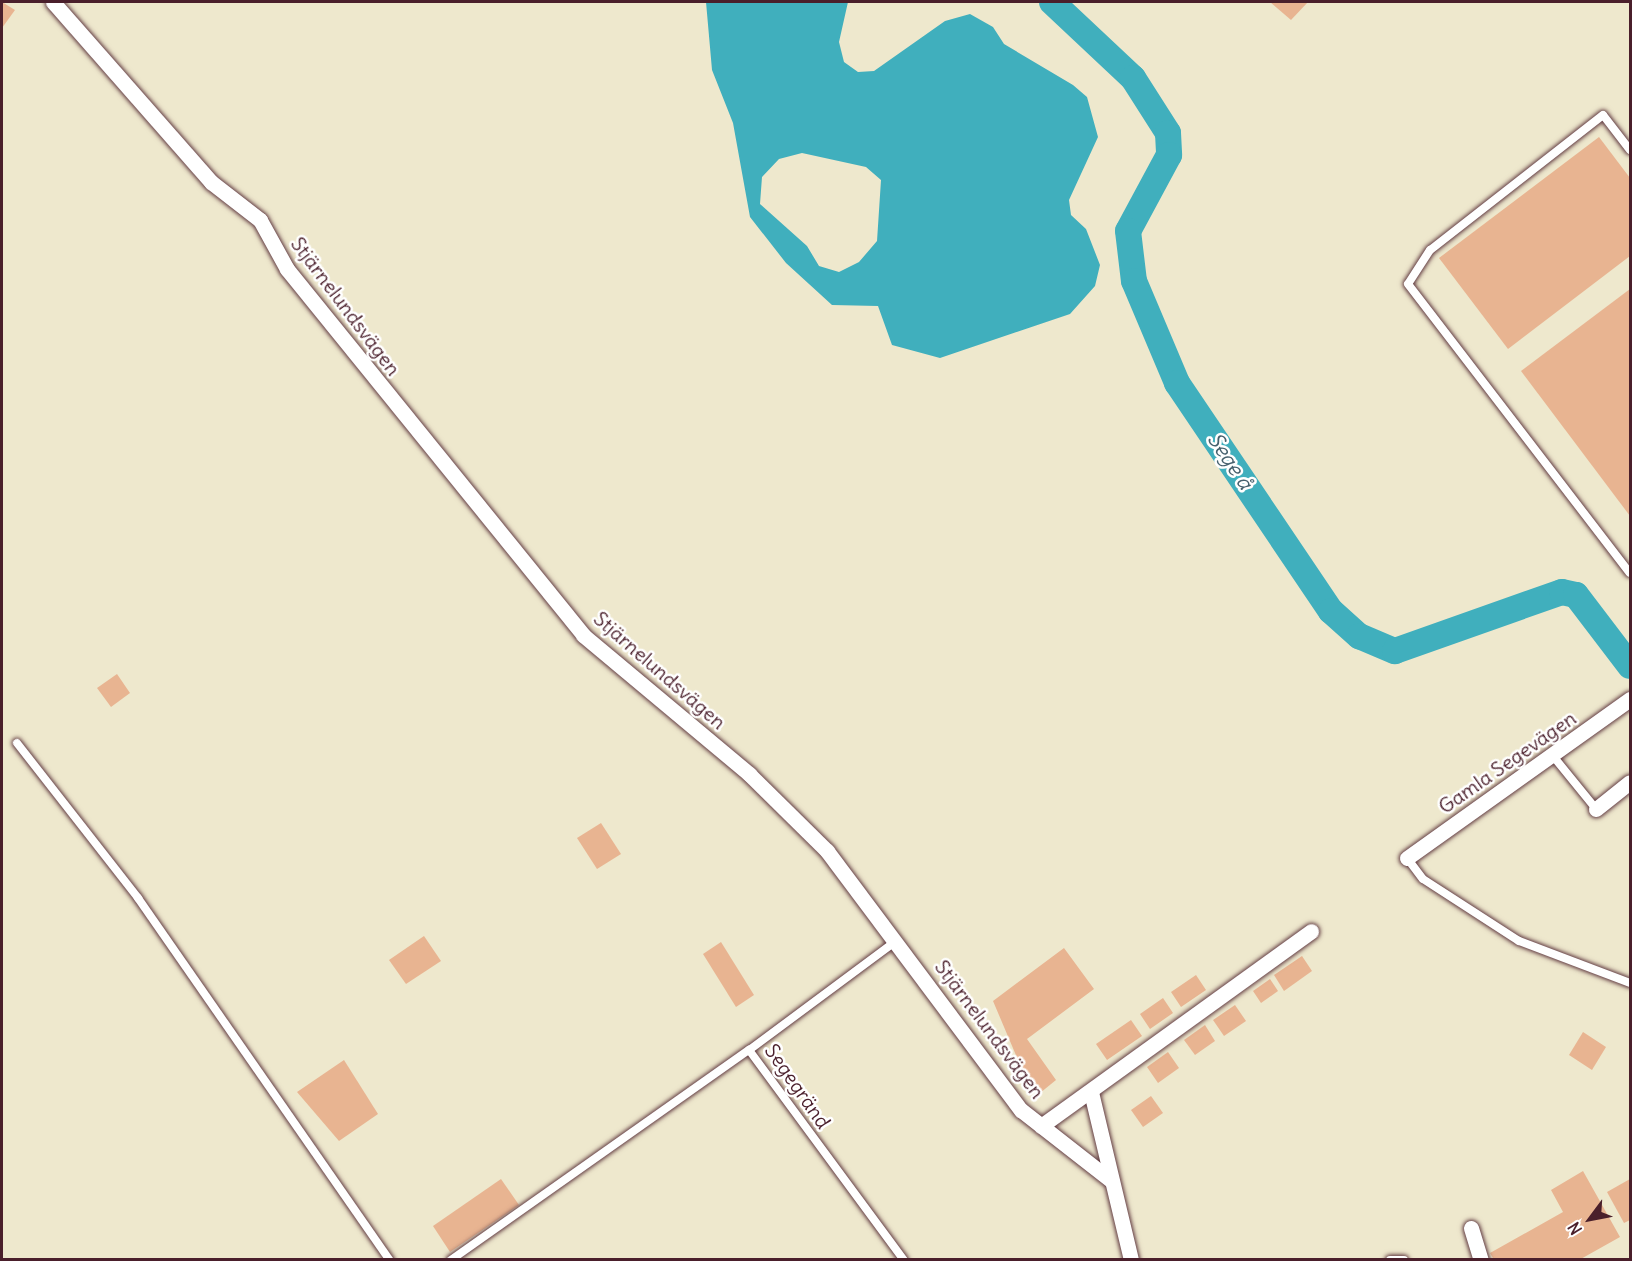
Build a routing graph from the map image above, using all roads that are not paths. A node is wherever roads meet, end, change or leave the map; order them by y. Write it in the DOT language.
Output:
graph roads {
  1 [pos="53,2"];
  2 [pos="1630,150"];
  3 [pos="1630,573"];
  4 [pos="1629,700"];
  5 [pos="17,742"];
  6 [pos="1553,756"];
  7 [pos="1630,783"];
  8 [pos="1596,809"];
  9 [pos="1407,858"];
  10 [pos="1311,931"];
  11 [pos="897,940"];
  12 [pos="1630,983"];
  13 [pos="749,1050"];
  14 [pos="1091,1092"];
  15 [pos="1041,1126"];
  16 [pos="1112,1181"];
  17 [pos="1471,1228"];
  18 [pos="390,1260"];
  19 [pos="451,1260"];
  20 [pos="904,1260"];
  21 [pos="1131,1260"];
  22 [pos="1390,1260"];
  23 [pos="1404,1260"];
  24 [pos="1481,1260"];
  1 -- 11 [label="street, Stjärnelundsvägen"];
  2 -- 3 [label="lane"];
  4 -- 6 [label="street, Gamla Segevägen"];
  5 -- 18 [label="lane"];
  6 -- 8 [label="lane"];
  6 -- 9 [label="street, Gamla Segevägen"];
  7 -- 8 [label="street"];
  9 -- 12 [label="lane"];
  10 -- 14 [label="street"];
  11 -- 13 [label="lane, Segegränd"];
  11 -- 15 [label="street, Stjärnelundsvägen"];
  13 -- 19 [label="lane"];
  13 -- 20 [label="lane, Segegränd"];
  14 -- 15 [label="street"];
  14 -- 16 [label="street"];
  15 -- 16 [label="street, Stjärnelundsvägen"];
  16 -- 21 [label="street"];
  17 -- 24 [label="street"];
  22 -- 23 [label="lane"];
}
